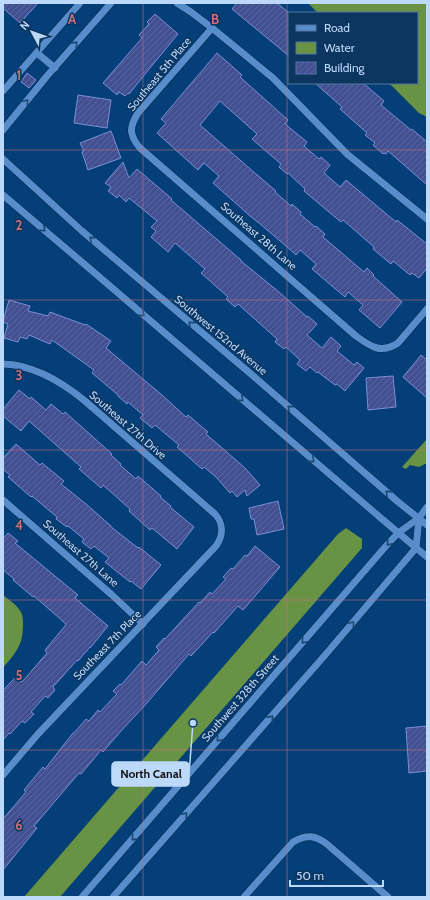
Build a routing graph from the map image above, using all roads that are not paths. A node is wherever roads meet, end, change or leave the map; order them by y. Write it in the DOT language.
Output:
graph roads {
  1 [pos="80,3"];
  2 [pos="111,3"];
  3 [pos="177,3"];
  4 [pos="212,28"];
  5 [pos="37,53"];
  6 [pos="55,68"];
  7 [pos="3,91"];
  8 [pos="3,130"];
  9 [pos="132,138"];
  10 [pos="3,159"];
  11 [pos="3,195"];
  12 [pos="427,219"];
  13 [pos="427,309"];
  14 [pos="3,364"];
  15 [pos="3,500"];
  16 [pos="427,507"];
  17 [pos="419,518"];
  18 [pos="427,524"];
  19 [pos="221,528"];
  20 [pos="398,533"];
  21 [pos="416,548"];
  22 [pos="427,557"];
  23 [pos="143,624"];
  24 [pos="3,775"];
  25 [pos="82,897"];
  26 [pos="113,897"];
  27 [pos="244,897"];
  28 [pos="388,897"];
  1 -- 5 [label="street"];
  6 -- 2 [label="street, one-way"];
  3 -- 4 [label="street"];
  4 -- 9 [label="street, Southeast 5th Place"];
  4 -- 12 [label="street"];
  5 -- 6 [label="street"];
  5 -- 7 [label="street"];
  8 -- 6 [label="street, one-way"];
  9 -- 13 [label="street, Southeast 28th Lane"];
  17 -- 10 [label="street, Southwest 152nd Avenue, one-way"];
  11 -- 20 [label="street, one-way"];
  14 -- 19 [label="street, Southeast 27th Drive"];
  15 -- 23 [label="street, Southeast 27th Lane"];
  16 -- 17 [label="street, Southwest 328th Street"];
  17 -- 18 [label="street, Southwest 152nd Avenue"];
  17 -- 20 [label="street, Southwest 328th Street"];
  17 -- 21 [label="street"];
  19 -- 23 [label="street, Southeast 7th Place"];
  20 -- 21 [label="street"];
  20 -- 25 [label="street, Southwest 328th Street, one-way"];
  21 -- 22 [label="street"];
  26 -- 21 [label="street, one-way"];
  23 -- 24 [label="street, Southeast 7th Place"];
  27 -- 28 [label="street"];
}
